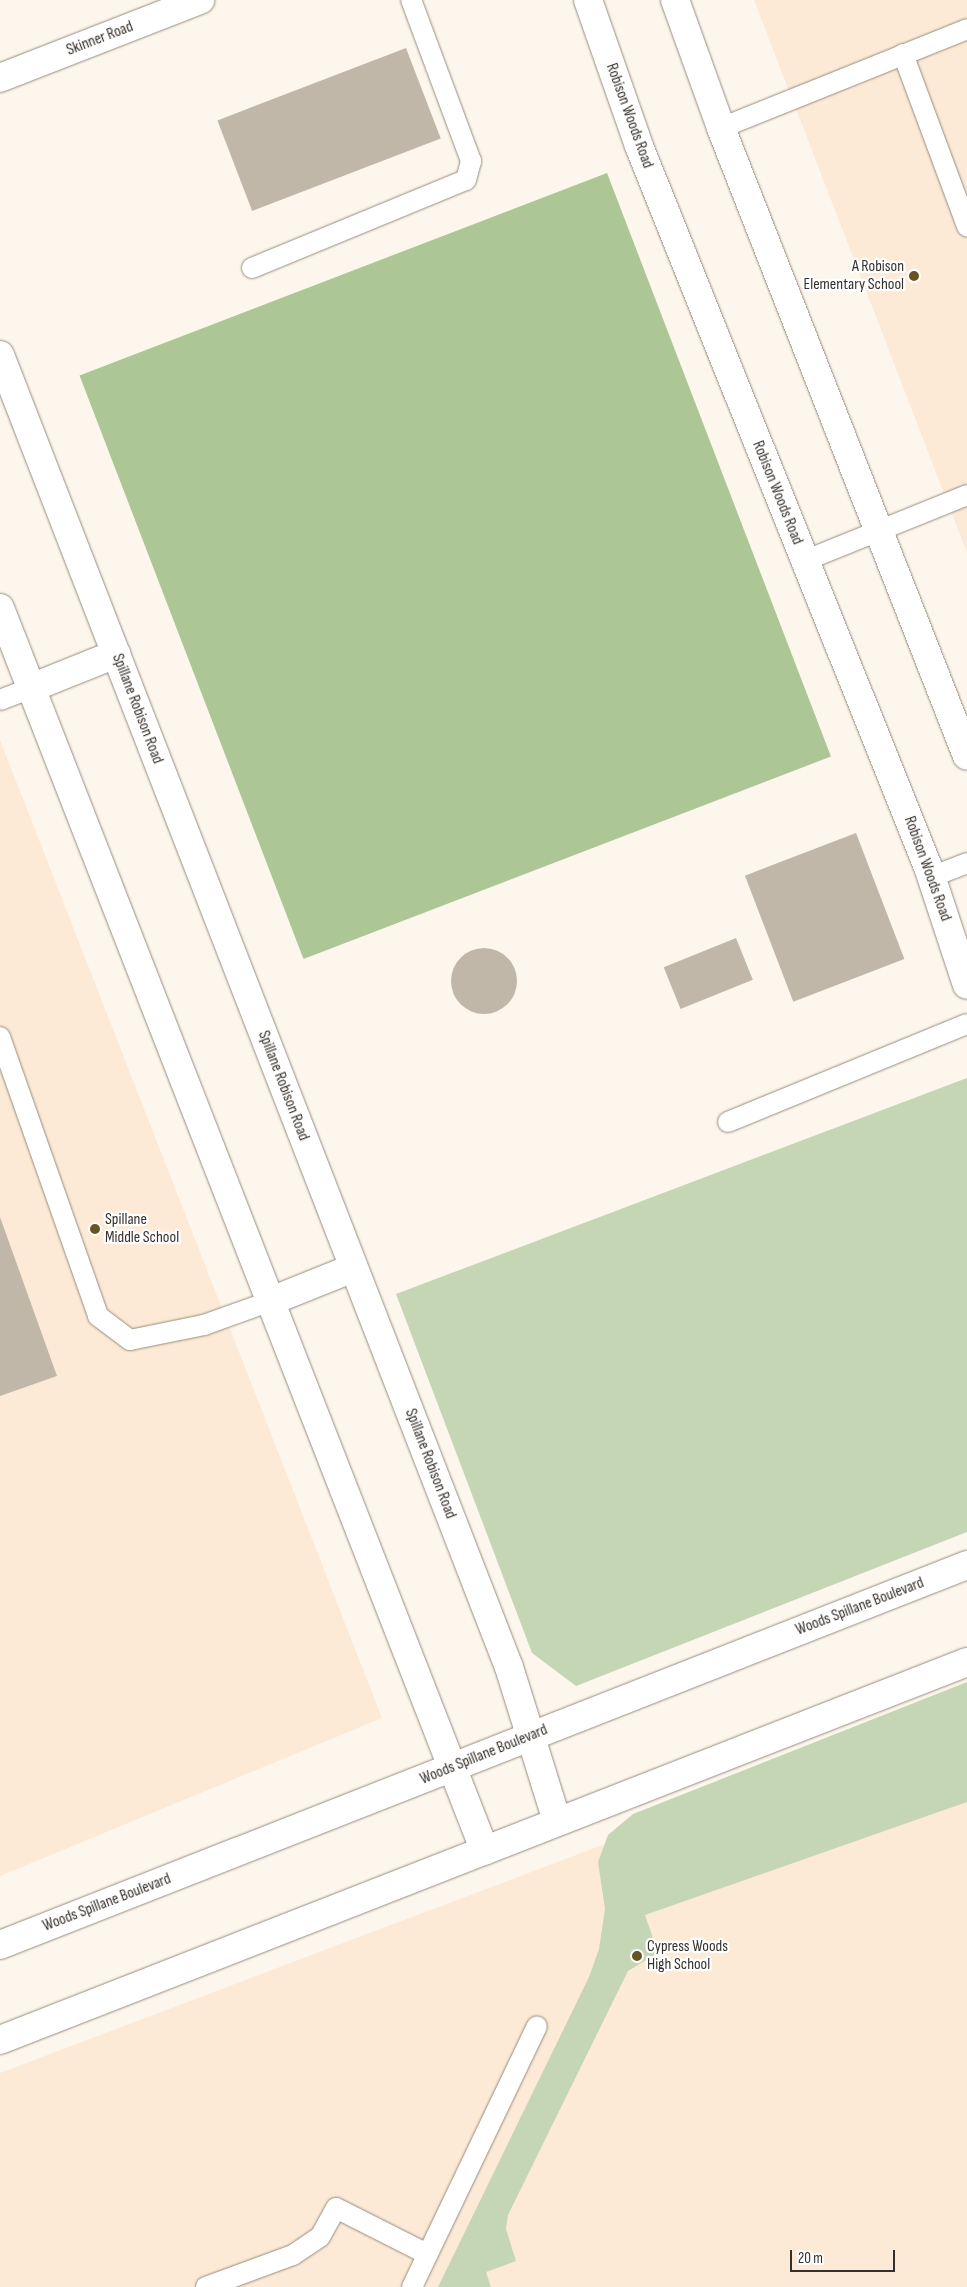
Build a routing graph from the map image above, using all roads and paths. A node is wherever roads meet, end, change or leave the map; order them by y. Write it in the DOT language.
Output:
graph roads {
  1 [pos="200,0"];
  2 [pos="411,0"];
  3 [pos="588,0"];
  4 [pos="675,0"];
  5 [pos="967,29"];
  6 [pos="903,54"];
  7 [pos="0,78"];
  8 [pos="721,128"];
  9 [pos="967,226"];
  10 [pos="252,268"];
  11 [pos="0,355"];
  12 [pos="967,495"];
  13 [pos="879,533"];
  14 [pos="804,561"];
  15 [pos="0,608"];
  16 [pos="116,654"];
  17 [pos="31,688"];
  18 [pos="0,700"];
  19 [pos="967,756"];
  20 [pos="967,862"];
  21 [pos="931,877"];
  22 [pos="967,985"];
  23 [pos="967,1024"];
  24 [pos="0,1037"];
  25 [pos="728,1122"];
  26 [pos="353,1268"];
  27 [pos="271,1301"];
  28 [pos="967,1565"];
  29 [pos="967,1662"];
  30 [pos="530,1737"];
  31 [pos="451,1768"];
  32 [pos="557,1821"];
  33 [pos="485,1851"];
  34 [pos="0,1945"];
  35 [pos="537,2026"];
  36 [pos="0,2040"];
  37 [pos="427,2254"];
  38 [pos="206,2287"];
  39 [pos="412,2287"];
  1 -- 7 [label="street, Skinner Road"];
  2 -- 10 [label="lane"];
  3 -- 14 [label="street, Robison Woods Road"];
  4 -- 8 [label="street"];
  5 -- 6 [label="lane"];
  6 -- 8 [label="lane"];
  6 -- 9 [label="lane"];
  8 -- 13 [label="street"];
  11 -- 16 [label="street, Spillane Robison Road"];
  12 -- 13 [label="lane"];
  13 -- 14 [label="lane"];
  13 -- 19 [label="street"];
  14 -- 21 [label="street, Robison Woods Road"];
  15 -- 17 [label="street"];
  16 -- 17 [label="street"];
  16 -- 26 [label="street, Spillane Robison Road"];
  17 -- 18 [label="lane"];
  17 -- 27 [label="street"];
  20 -- 21 [label="lane"];
  21 -- 22 [label="street, Robison Woods Road"];
  23 -- 25 [label="lane"];
  24 -- 27 [label="lane"];
  26 -- 27 [label="street"];
  26 -- 30 [label="street, Spillane Robison Road"];
  27 -- 31 [label="street"];
  28 -- 30 [label="street, Woods Spillane Boulevard"];
  29 -- 32 [label="street"];
  30 -- 31 [label="street, Woods Spillane Boulevard"];
  30 -- 32 [label="street, Spillane Robison Road"];
  31 -- 33 [label="street"];
  31 -- 34 [label="street, Woods Spillane Boulevard"];
  32 -- 33 [label="street"];
  33 -- 36 [label="street"];
  35 -- 37 [label="lane"];
  37 -- 38 [label="lane"];
  37 -- 39 [label="lane"];
}
